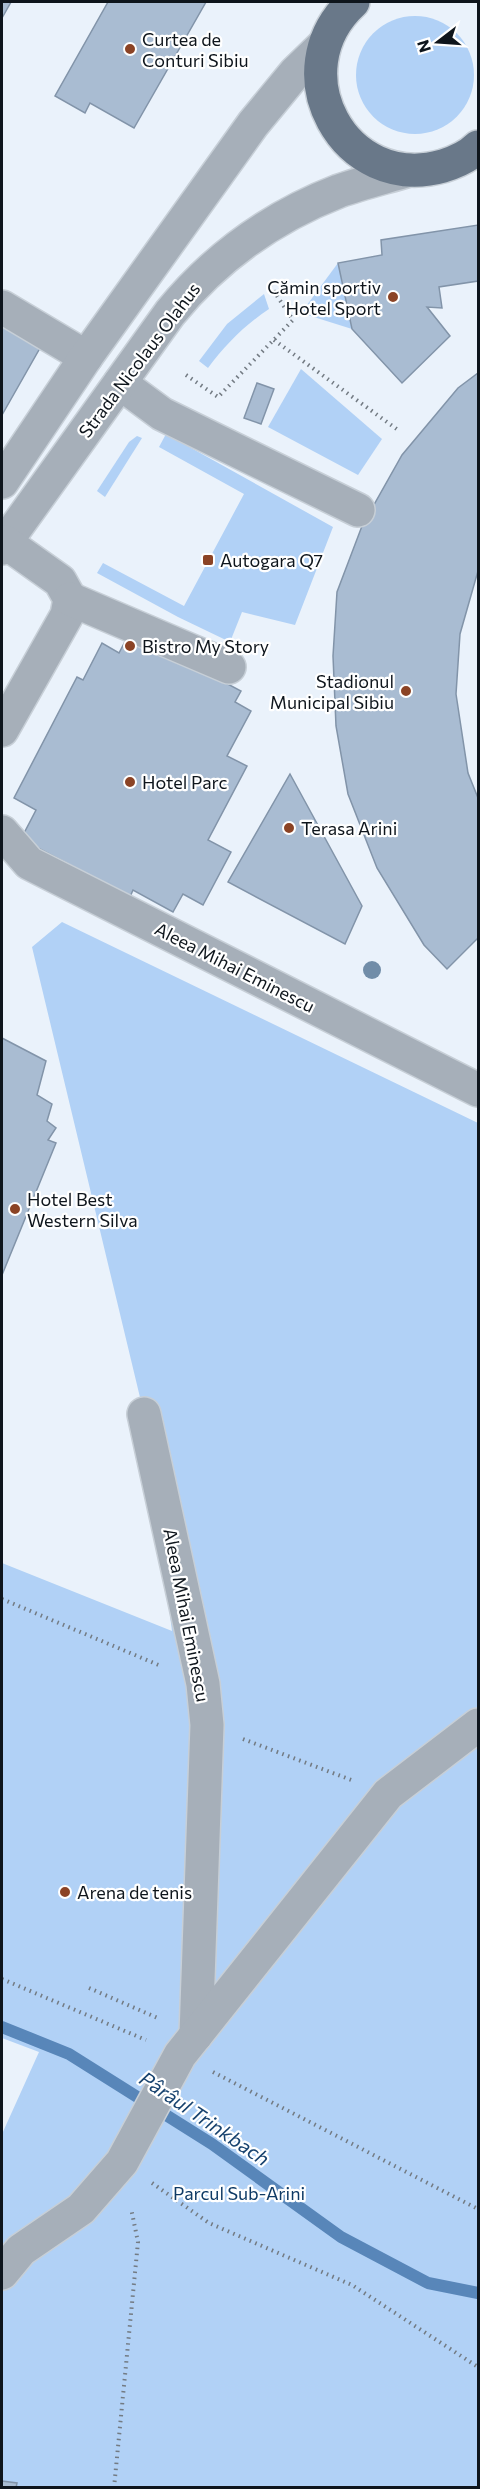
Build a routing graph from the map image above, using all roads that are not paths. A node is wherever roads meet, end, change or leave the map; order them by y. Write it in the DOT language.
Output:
graph roads {
  1 [pos="353,2"];
  2 [pos="323,46"];
  3 [pos="470,157"];
  4 [pos="409,170"];
  5 [pos="2,307"];
  6 [pos="86,357"];
  7 [pos="120,383"];
  8 [pos="2,482"];
  9 [pos="358,510"];
  10 [pos="3,545"];
  11 [pos="70,599"];
  12 [pos="229,667"];
  13 [pos="2,730"];
  14 [pos="2,832"];
  15 [pos="478,1090"];
  16 [pos="144,1414"];
  17 [pos="478,1725"];
  18 [pos="188,2045"];
  19 [pos="2,2273"];
  1 -- 2 [label="main road"];
  2 -- 4 [label="main road"];
  2 -- 6 [label="street"];
  3 -- 4 [label="main road"];
  4 -- 7 [label="street, Strada Nicolaus Olahus"];
  5 -- 6 [label="street"];
  6 -- 8 [label="street"];
  7 -- 9 [label="street"];
  7 -- 10 [label="street, Strada Nicolaus Olahus"];
  10 -- 11 [label="street"];
  11 -- 12 [label="street"];
  11 -- 13 [label="street"];
  14 -- 15 [label="street, Aleea Mihai Eminescu"];
  16 -- 18 [label="street, Aleea Mihai Eminescu"];
  17 -- 18 [label="street"];
  18 -- 19 [label="street, Aleea Mihai Eminescu"];
}
